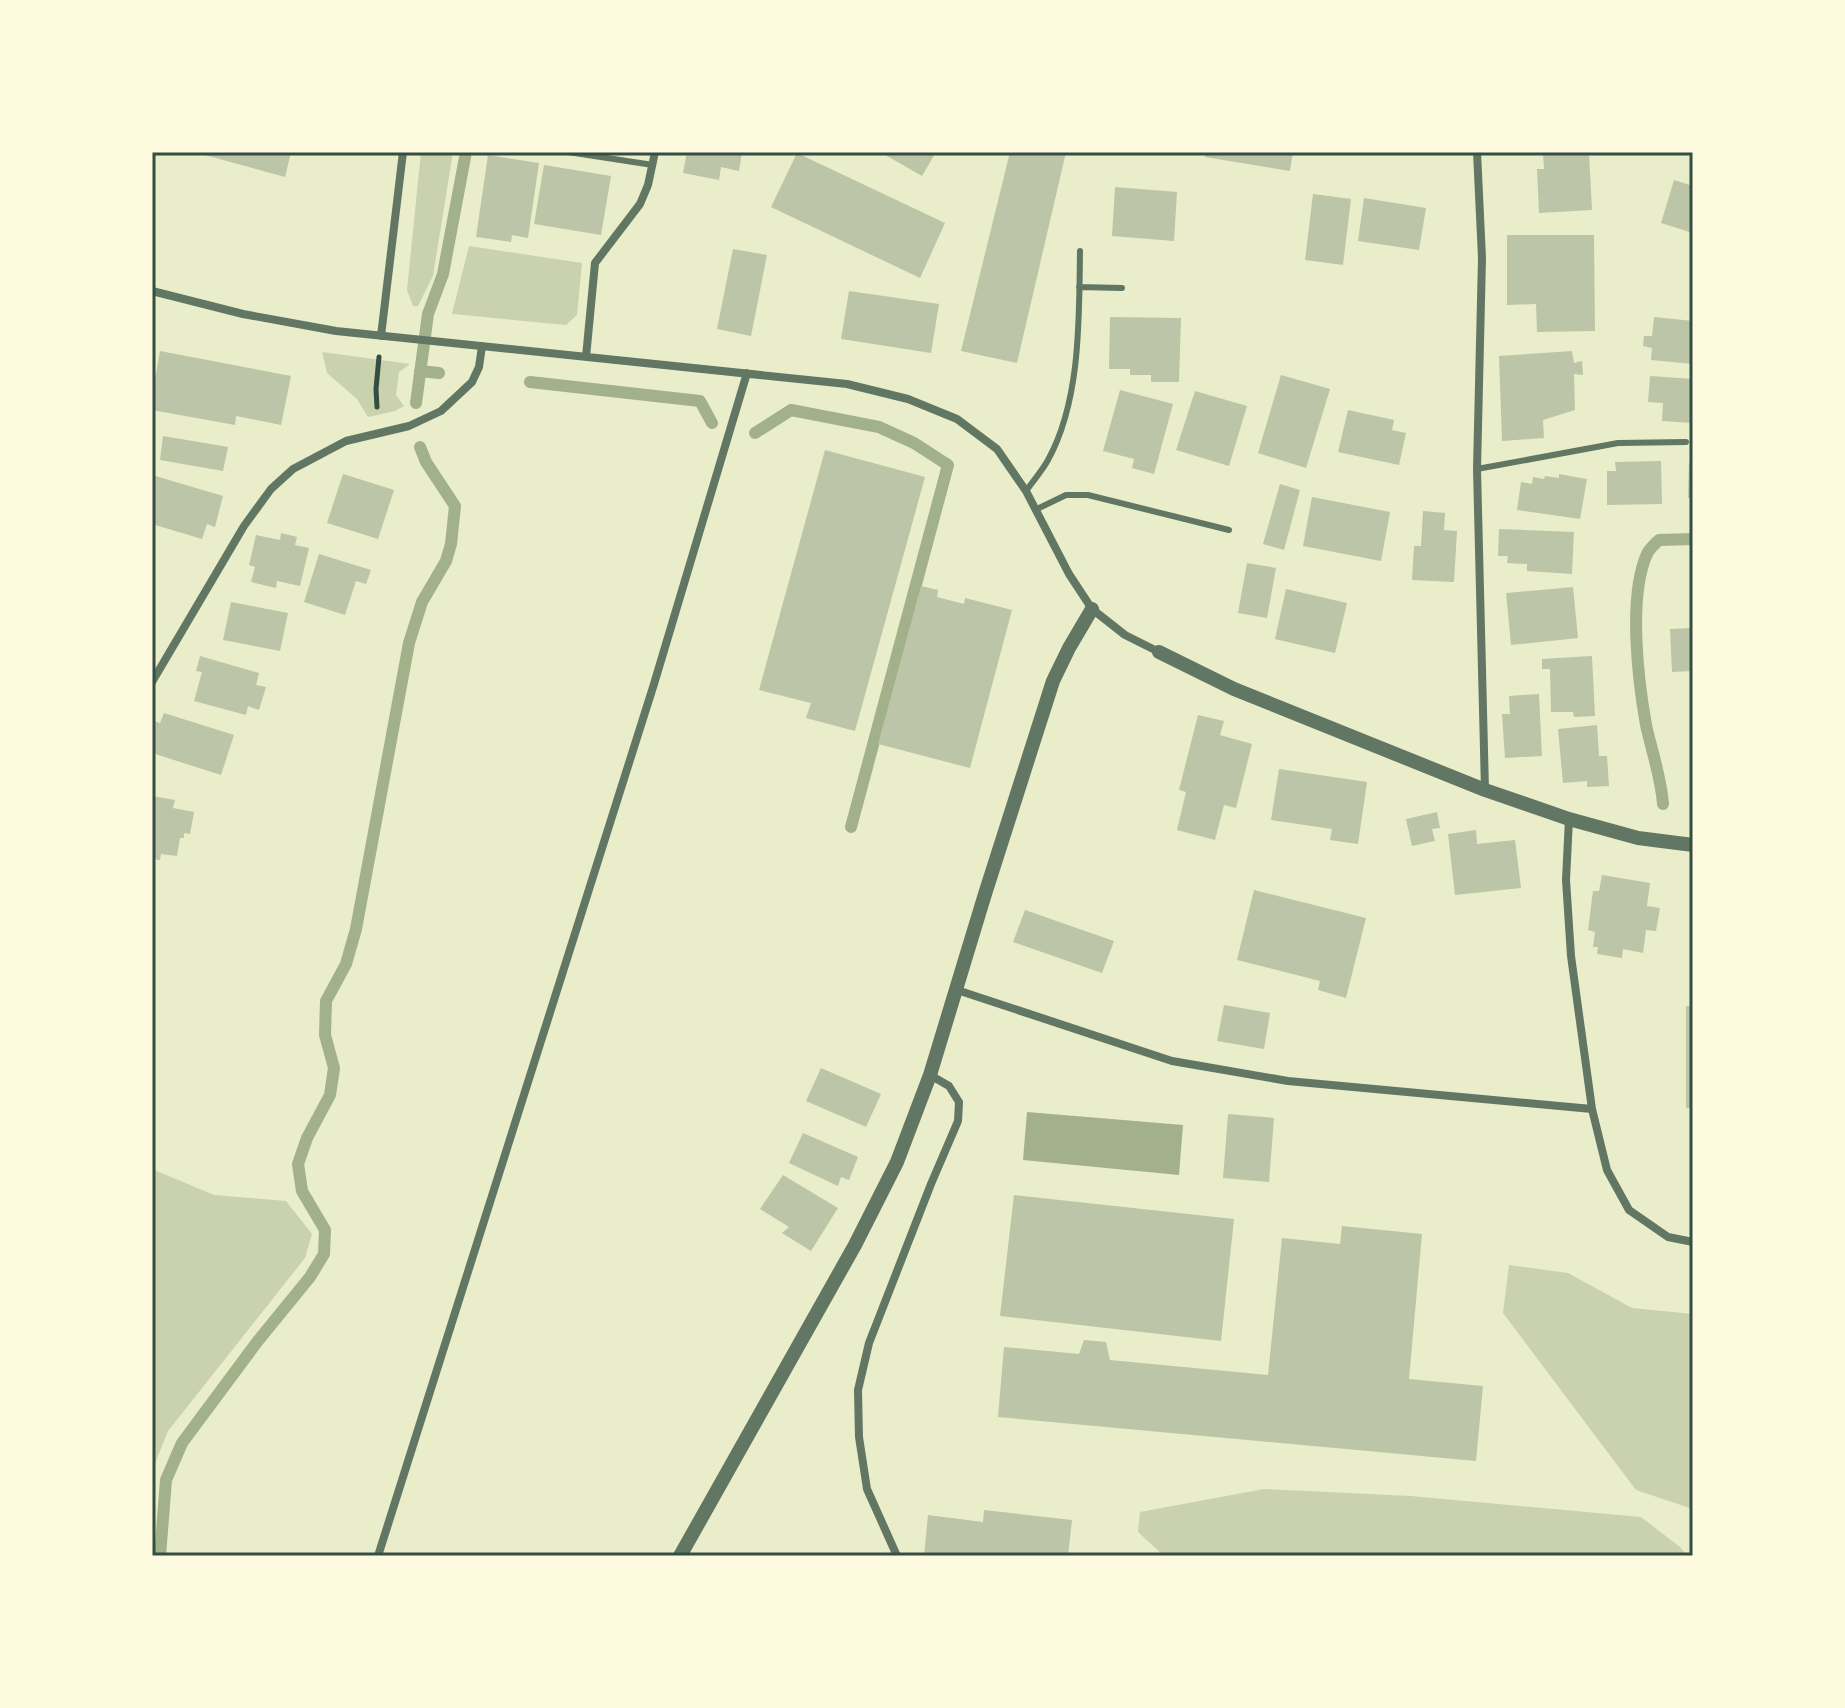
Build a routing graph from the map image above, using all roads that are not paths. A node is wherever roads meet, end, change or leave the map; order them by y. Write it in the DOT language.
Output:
graph roads {
  1 [pos="403,152"];
  2 [pos="568,152"];
  3 [pos="655,152"];
  4 [pos="1477,152"];
  5 [pos="653,165"];
  6 [pos="1080,251"];
  7 [pos="1079,287"];
  8 [pos="1122,288"];
  9 [pos="152,291"];
  10 [pos="381,336"];
  11 [pos="482,346"];
  12 [pos="586,357"];
  13 [pos="747,373"];
  14 [pos="1686,442"];
  15 [pos="1477,469"];
  16 [pos="1026,491"];
  17 [pos="1035,510"];
  18 [pos="1229,530"];
  19 [pos="1092,609"];
  20 [pos="1159,652"];
  21 [pos="152,682"];
  22 [pos="1485,790"];
  23 [pos="1569,819"];
  24 [pos="1693,845"];
  25 [pos="957,990"];
  26 [pos="930,1075"];
  27 [pos="1592,1109"];
  28 [pos="1693,1242"];
  29 [pos="378,1556"];
  30 [pos="680,1556"];
  31 [pos="897,1556"];
  1 -- 10 [label="street"];
  2 -- 5 [label="lane"];
  3 -- 5 [label="street"];
  4 -- 15 [label="street"];
  5 -- 12 [label="street"];
  6 -- 7 [label="lane"];
  7 -- 8 [label="lane"];
  7 -- 16 [label="lane"];
  9 -- 10 [label="street"];
  10 -- 11 [label="street"];
  11 -- 12 [label="street"];
  11 -- 21 [label="street"];
  12 -- 13 [label="street"];
  13 -- 16 [label="street"];
  13 -- 29 [label="street"];
  14 -- 15 [label="lane"];
  15 -- 22 [label="street"];
  16 -- 17 [label="street"];
  17 -- 18 [label="lane"];
  17 -- 19 [label="street"];
  19 -- 20 [label="street"];
  19 -- 25 [label="street"];
  20 -- 22 [label="street"];
  22 -- 23 [label="street"];
  23 -- 24 [label="street"];
  23 -- 27 [label="street"];
  25 -- 26 [label="street"];
  25 -- 27 [label="street"];
  26 -- 30 [label="street"];
  26 -- 31 [label="street"];
  27 -- 28 [label="street"];
}
